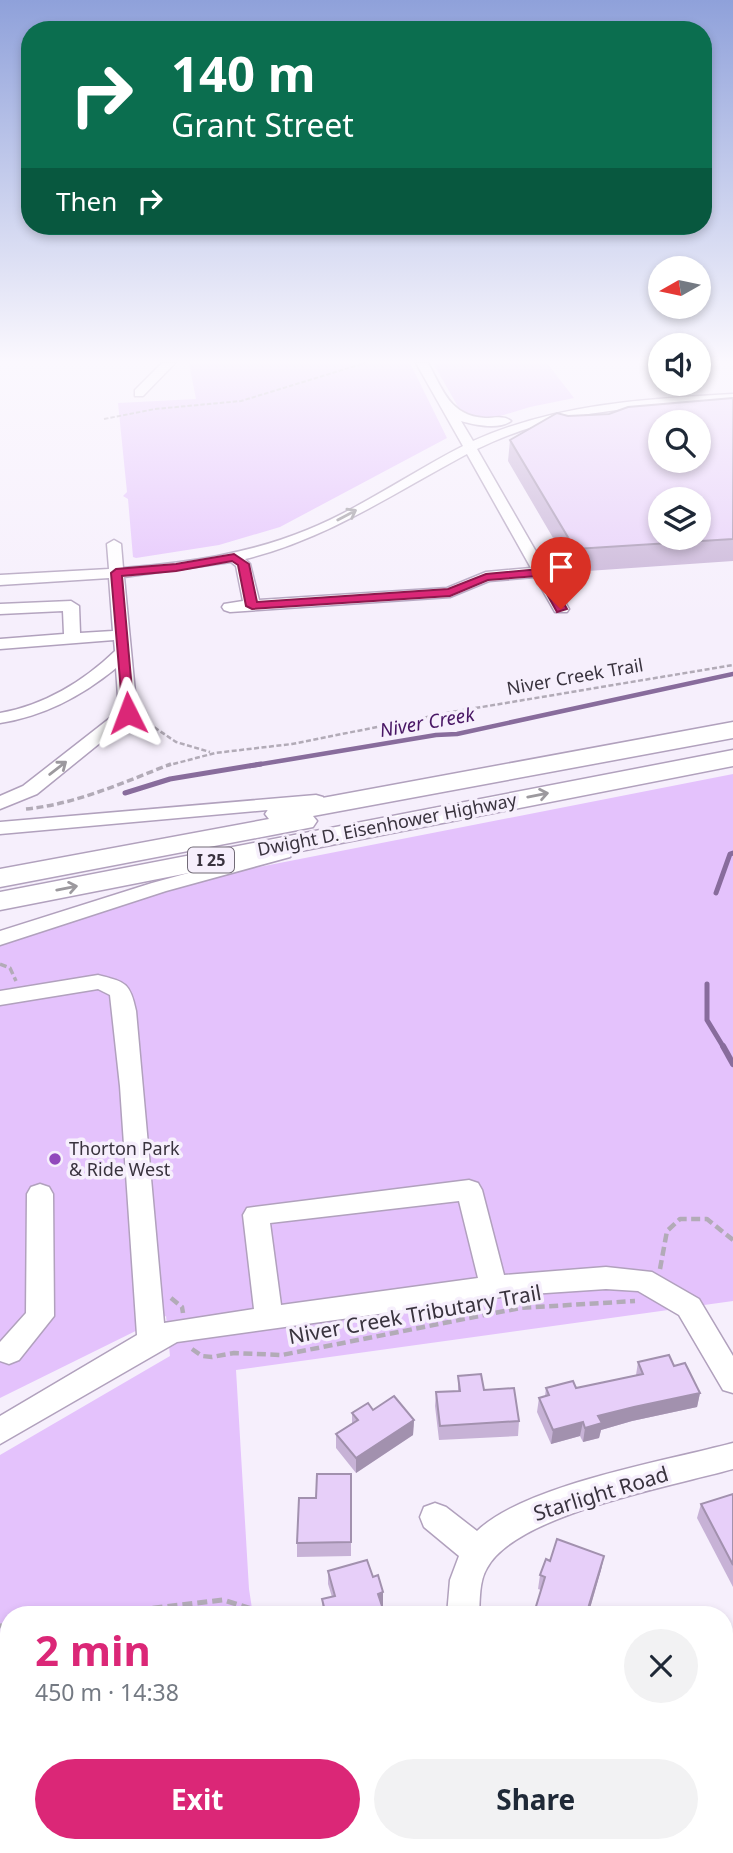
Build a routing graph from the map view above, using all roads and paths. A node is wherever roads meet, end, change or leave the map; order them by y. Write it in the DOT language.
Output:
graph roads {
  1 [pos="453,449"];
  2 [pos="456,449"];
  3 [pos="470,449"];
  4 [pos="416,477"];
  5 [pos="494,492"];
  6 [pos="114,544"];
  7 [pos="234,557"];
  8 [pos="116,568"];
  9 [pos="0,571"];
  10 [pos="540,572"];
  11 [pos="0,580"];
  12 [pos="252,606"];
  13 [pos="229,607"];
  14 [pos="0,609"];
  15 [pos="561,609"];
  16 [pos="72,639"];
  17 [pos="123,643"];
  18 [pos="0,645"];
  19 [pos="733,665"];
  20 [pos="128,713"];
  21 [pos="0,719"];
  22 [pos="733,730"];
  23 [pos="733,739"];
  24 [pos="215,753"];
  25 [pos="733,758"];
  26 [pos="402,791"];
  27 [pos="0,803"];
  28 [pos="23,809"];
  29 [pos="423,818"];
  30 [pos="0,828"];
  31 [pos="0,866"];
  32 [pos="0,878"];
  33 [pos="0,901"];
  34 [pos="0,938"];
  35 [pos="0,998"];
  36 [pos="40,1194"];
  37 [pos="733,1240"];
  38 [pos="657,1275"];
  39 [pos="494,1287"];
  40 [pos="640,1301"];
  41 [pos="269,1318"];
  42 [pos="151,1341"];
  43 [pos="186,1343"];
  44 [pos="9,1352"];
  45 [pos="733,1381"];
  46 [pos="0,1431"];
  47 [pos="733,1456"];
  48 [pos="435,1517"];
  49 [pos="479,1552"];
  50 [pos="171,1606"];
  51 [pos="242,1606"];
  52 [pos="464,1606"];
  1 -- 8 [label="street"];
  2 -- 4 [label="street"];
  3 -- 5 [label="street"];
  4 -- 5 [label="street"];
  7 -- 4 [label="street, one-way"];
  5 -- 10 [label="street"];
  6 -- 8 [label="street"];
  7 -- 8 [label="street"];
  7 -- 12 [label="street"];
  8 -- 9 [label="street"];
  8 -- 11 [label="street"];
  8 -- 17 [label="street"];
  10 -- 12 [label="street"];
  10 -- 15 [label="street"];
  12 -- 13 [label="street"];
  14 -- 16 [label="street"];
  16 -- 17 [label="street"];
  16 -- 18 [label="street"];
  17 -- 20 [label="street"];
  17 -- 21 [label="street"];
  19 -- 24 [label="path, Niver Creek Trail"];
  20 -- 24 [label="path, Niver Creek Trail"];
  27 -- 20 [label="street, one-way"];
  22 -- 26 [label="highway, Dwight D. Eisenhower Highway / I 25"];
  23 -- 32 [label="highway"];
  24 -- 28 [label="path, Niver Creek Trail"];
  29 -- 25 [label="highway, Dwight D. Eisenhower Highway / I 25, one-way"];
  26 -- 30 [label="street"];
  26 -- 31 [label="highway, Dwight D. Eisenhower Highway / I 25"];
  33 -- 29 [label="highway, Dwight D. Eisenhower Highway / I 25, one-way"];
  29 -- 34 [label="street"];
  35 -- 42 [label="street"];
  36 -- 44 [label="street"];
  37 -- 38 [label="path"];
  39 -- 41 [label="street"];
  39 -- 41 [label="street"];
  39 -- 45 [label="street"];
  40 -- 43 [label="path, Niver Creek Tributary Trail"];
  41 -- 42 [label="street"];
  42 -- 46 [label="street"];
  47 -- 49 [label="street, Starlight Road"];
  48 -- 49 [label="street"];
  49 -- 52 [label="street, Starlight Road"];
  50 -- 51 [label="path"];
}
